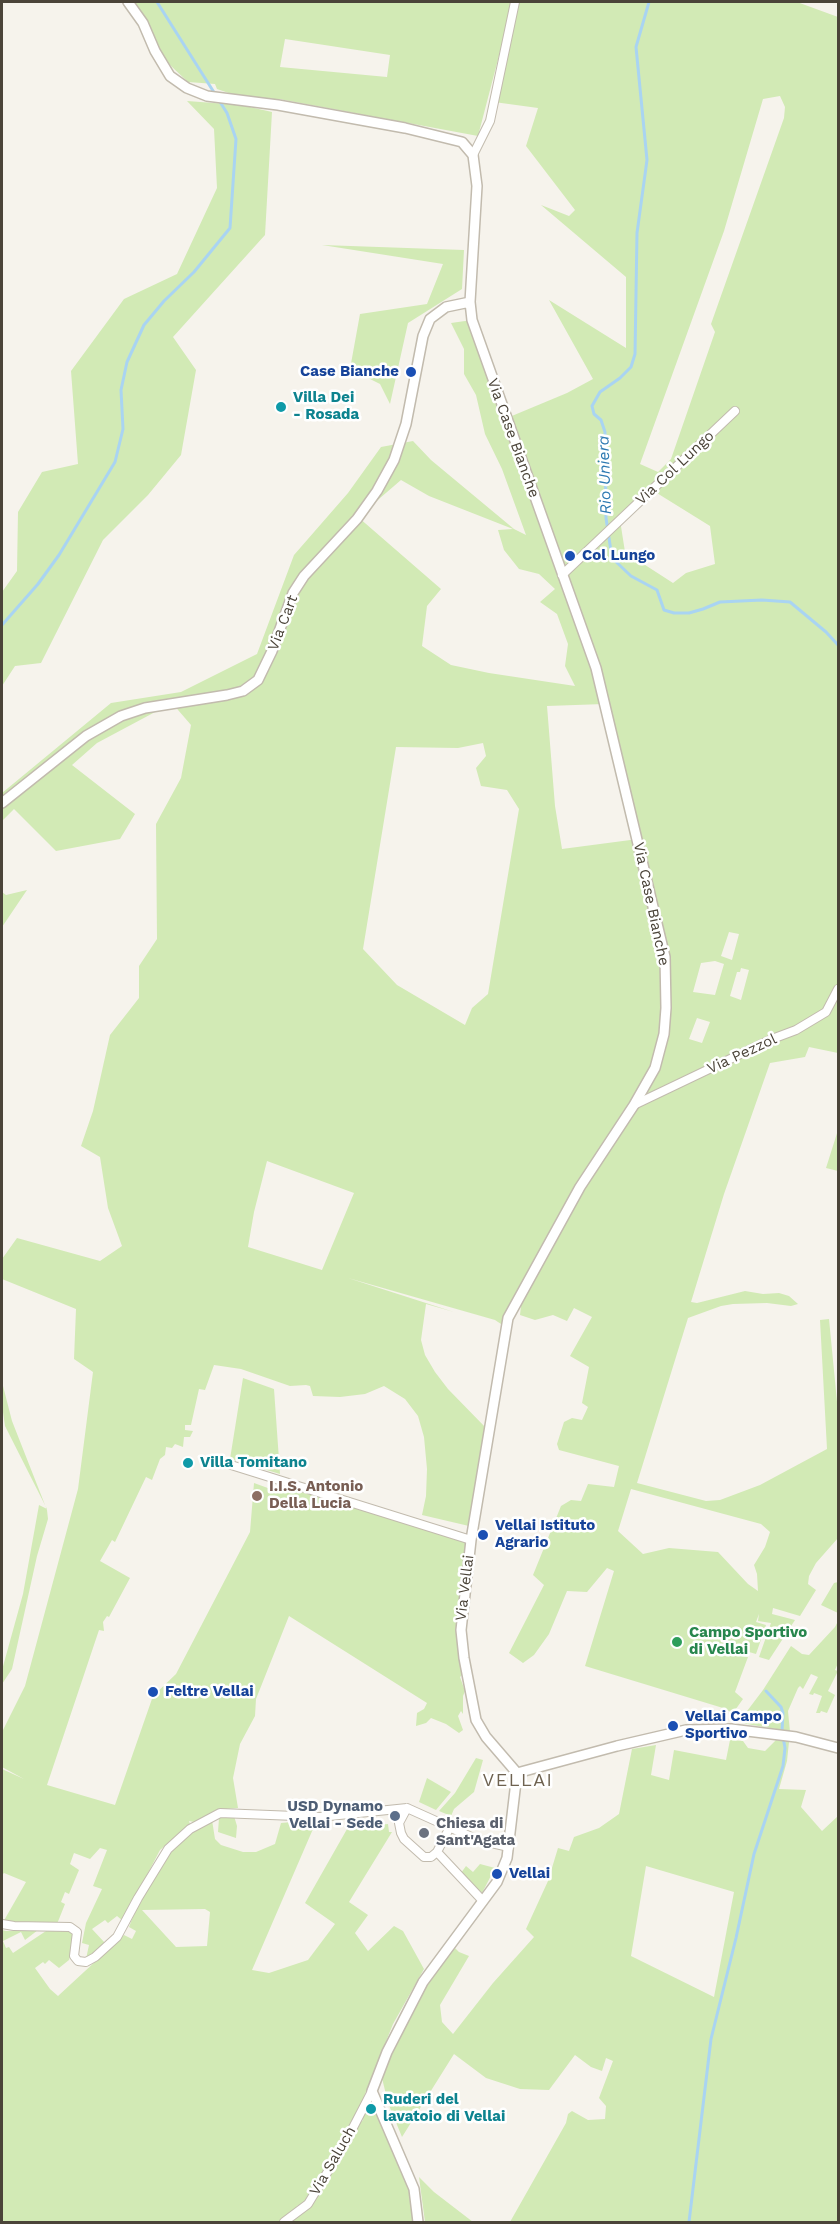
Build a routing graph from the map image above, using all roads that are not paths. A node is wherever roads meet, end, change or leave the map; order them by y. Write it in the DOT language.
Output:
graph roads {
  1 [pos="128,2"];
  2 [pos="515,2"];
  3 [pos="473,155"];
  4 [pos="470,302"];
  5 [pos="735,411"];
  6 [pos="562,575"];
  7 [pos="2,803"];
  8 [pos="838,990"];
  9 [pos="634,1105"];
  10 [pos="215,1460"];
  11 [pos="471,1540"];
  12 [pos="838,1748"];
  13 [pos="517,1773"];
  14 [pos="406,1808"];
  15 [pos="450,1827"];
  16 [pos="509,1847"];
  17 [pos="437,1852"];
  18 [pos="483,1901"];
  19 [pos="2,1924"];
  20 [pos="372,2091"];
  21 [pos="284,2223"];
  22 [pos="418,2223"];
  1 -- 3 [label="street"];
  2 -- 3 [label="street"];
  3 -- 4 [label="street, Via Case Bianche"];
  4 -- 6 [label="street, Via Case Bianche"];
  4 -- 7 [label="street, Via Cart"];
  5 -- 6 [label="street, Via Col Lungo"];
  6 -- 9 [label="street, Via Case Bianche"];
  8 -- 9 [label="street, Via Pezzol"];
  9 -- 11 [label="street, Via Vellai"];
  10 -- 11 [label="street"];
  11 -- 13 [label="street, Via Vellai"];
  12 -- 13 [label="street"];
  13 -- 16 [label="street"];
  14 -- 15 [label="street"];
  14 -- 17 [label="street"];
  14 -- 19 [label="street"];
  15 -- 16 [label="street"];
  15 -- 17 [label="street"];
  16 -- 18 [label="street"];
  17 -- 18 [label="street"];
  18 -- 20 [label="street"];
  20 -- 21 [label="street, Via Saluch"];
  20 -- 22 [label="street"];
}
